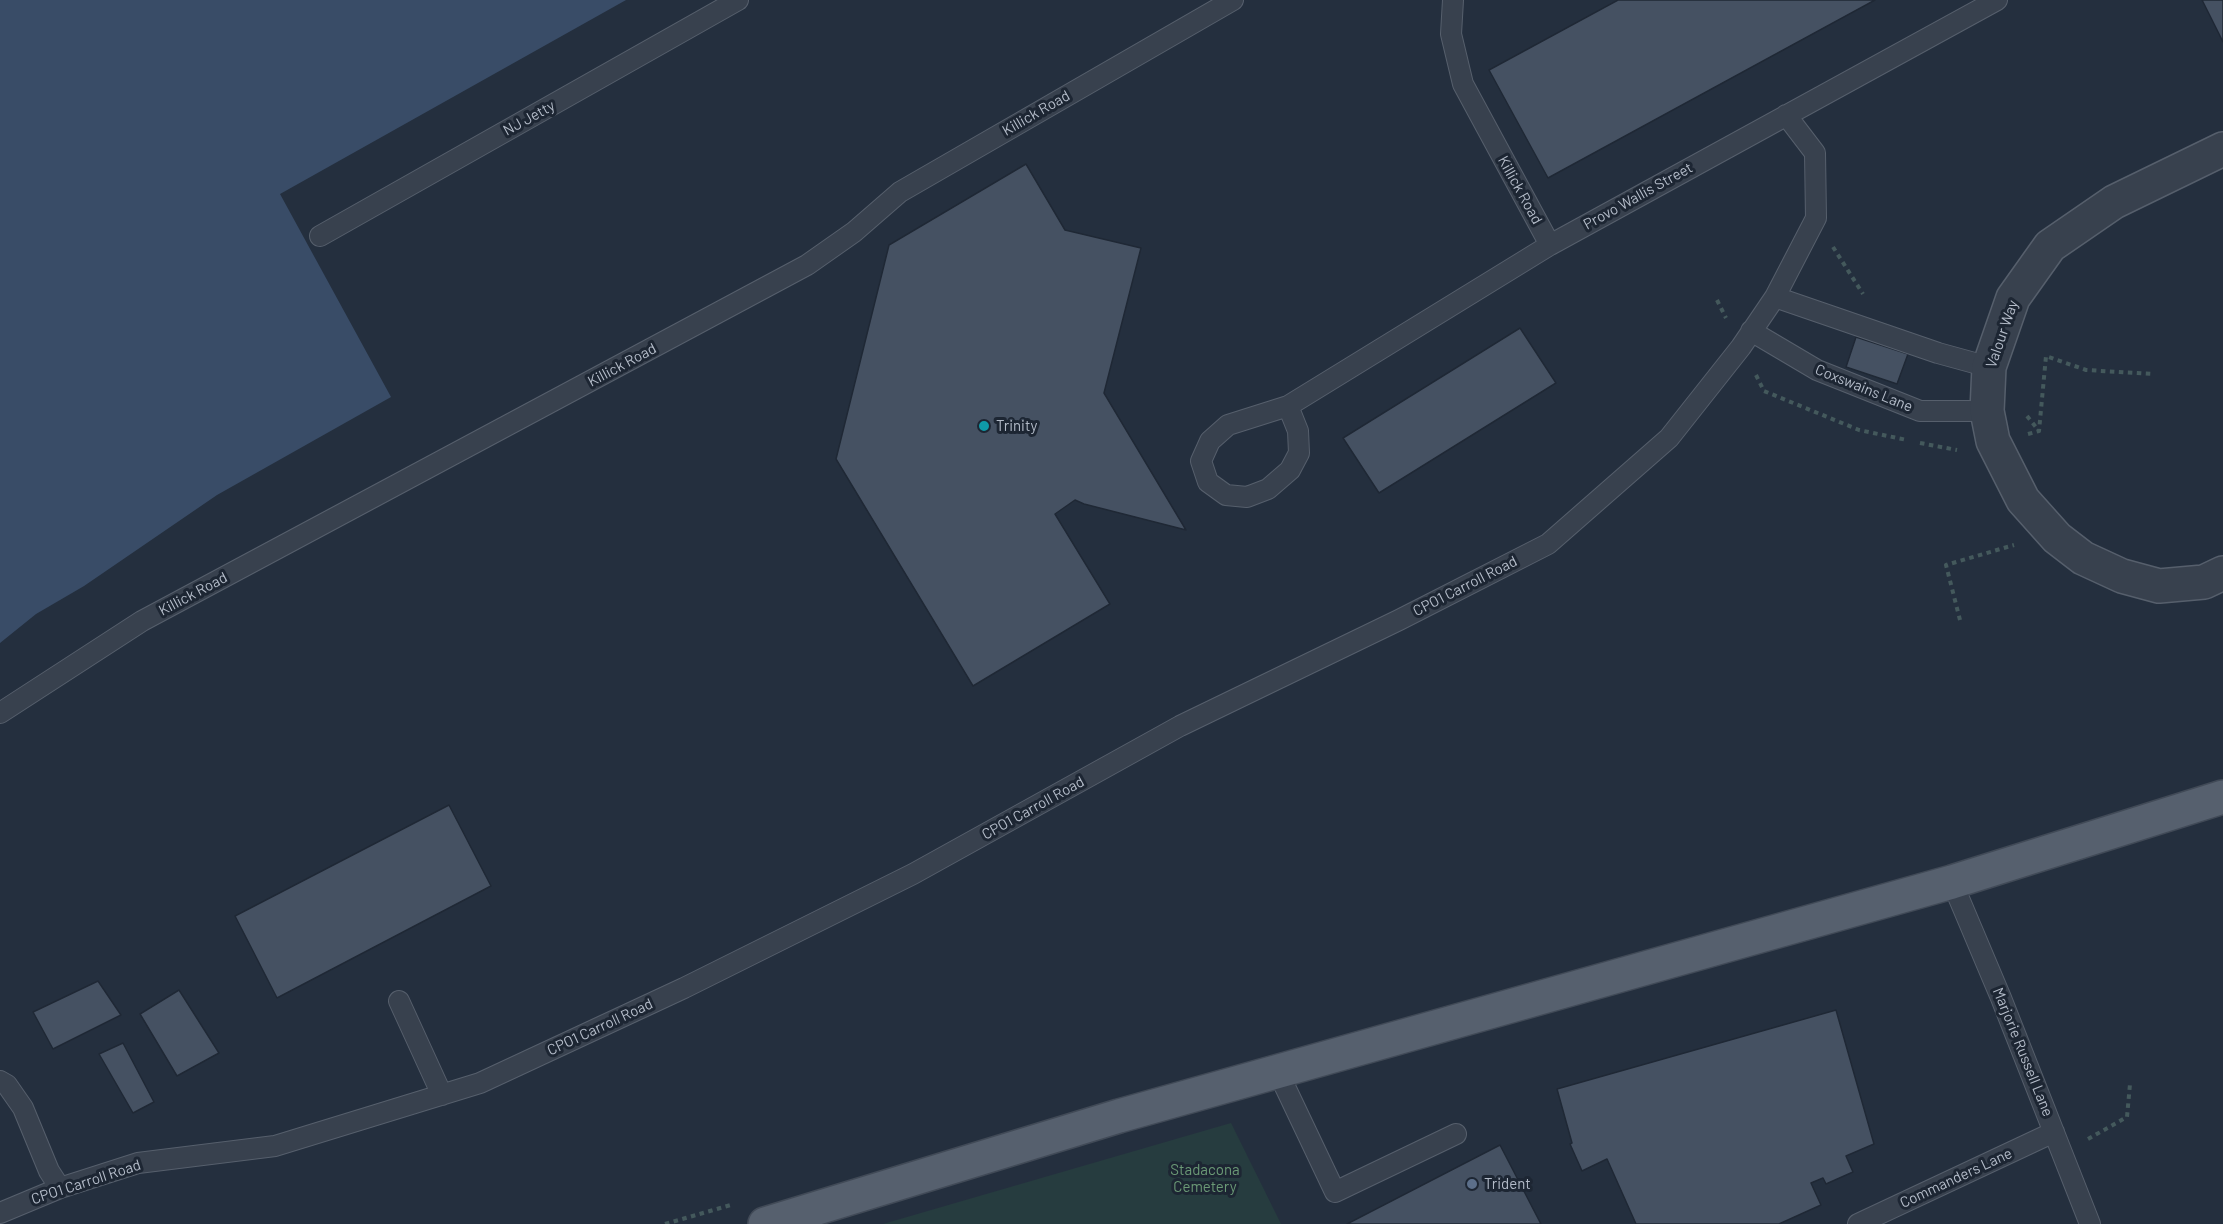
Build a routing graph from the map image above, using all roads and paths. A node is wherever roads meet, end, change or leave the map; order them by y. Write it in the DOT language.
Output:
graph roads {
  1 [pos="738,0"];
  2 [pos="1233,0"];
  3 [pos="1453,0"];
  4 [pos="1997,0"];
  5 [pos="1786,115"];
  6 [pos="2223,149"];
  7 [pos="1816,219"];
  8 [pos="320,236"];
  9 [pos="1550,245"];
  10 [pos="1863,295"];
  11 [pos="1775,297"];
  12 [pos="1752,331"];
  13 [pos="1989,367"];
  14 [pos="1288,406"];
  15 [pos="1987,411"];
  16 [pos="2053,533"];
  17 [pos="2223,573"];
  18 [pos="1960,620"];
  19 [pos="0,713"];
  20 [pos="2223,797"];
  21 [pos="1952,882"];
  22 [pos="399,1001"];
  23 [pos="1278,1072"];
  24 [pos="0,1081"];
  25 [pos="2130,1084"];
  26 [pos="442,1095"];
  27 [pos="2054,1132"];
  28 [pos="1456,1134"];
  29 [pos="2063,1154"];
  30 [pos="60,1188"];
  31 [pos="0,1213"];
  32 [pos="765,1224"];
  33 [pos="1858,1224"];
  34 [pos="2090,1224"];
  1 -- 8 [label="lane, NJ Jetty"];
  2 -- 19 [label="lane, Killick Road"];
  3 -- 9 [label="lane, Killick Road"];
  4 -- 5 [label="lane, Provo Wallis Street"];
  5 -- 7 [label="lane, CPO1 Carroll Road"];
  5 -- 9 [label="lane, Provo Wallis Street"];
  6 -- 13 [label="street, Valour Way"];
  7 -- 10 [label="path"];
  7 -- 11 [label="lane, CPO1 Carroll Road"];
  9 -- 14 [label="lane, Provo Wallis Street"];
  11 -- 12 [label="lane, CPO1 Carroll Road"];
  11 -- 13 [label="lane"];
  12 -- 15 [label="lane, Coxswains Lane"];
  12 -- 26 [label="lane, CPO1 Carroll Road"];
  13 -- 15 [label="street, Valour Way"];
  14 -- 14 [label="lane, Provo Wallis Street"];
  15 -- 16 [label="street, Valour Way"];
  16 -- 17 [label="street, Valour Way"];
  16 -- 18 [label="path"];
  20 -- 21 [label="main road"];
  21 -- 23 [label="main road"];
  21 -- 27 [label="lane, Marjorie Russell Lane"];
  22 -- 26 [label="lane"];
  23 -- 28 [label="lane"];
  23 -- 32 [label="main road"];
  24 -- 30 [label="lane"];
  25 -- 29 [label="path"];
  26 -- 30 [label="lane, CPO1 Carroll Road"];
  27 -- 29 [label="lane, Marjorie Russell Lane"];
  27 -- 33 [label="lane, Commanders Lane"];
  29 -- 34 [label="lane, Marjorie Russell Lane"];
  30 -- 31 [label="lane, CPO1 Carroll Road"];
}
